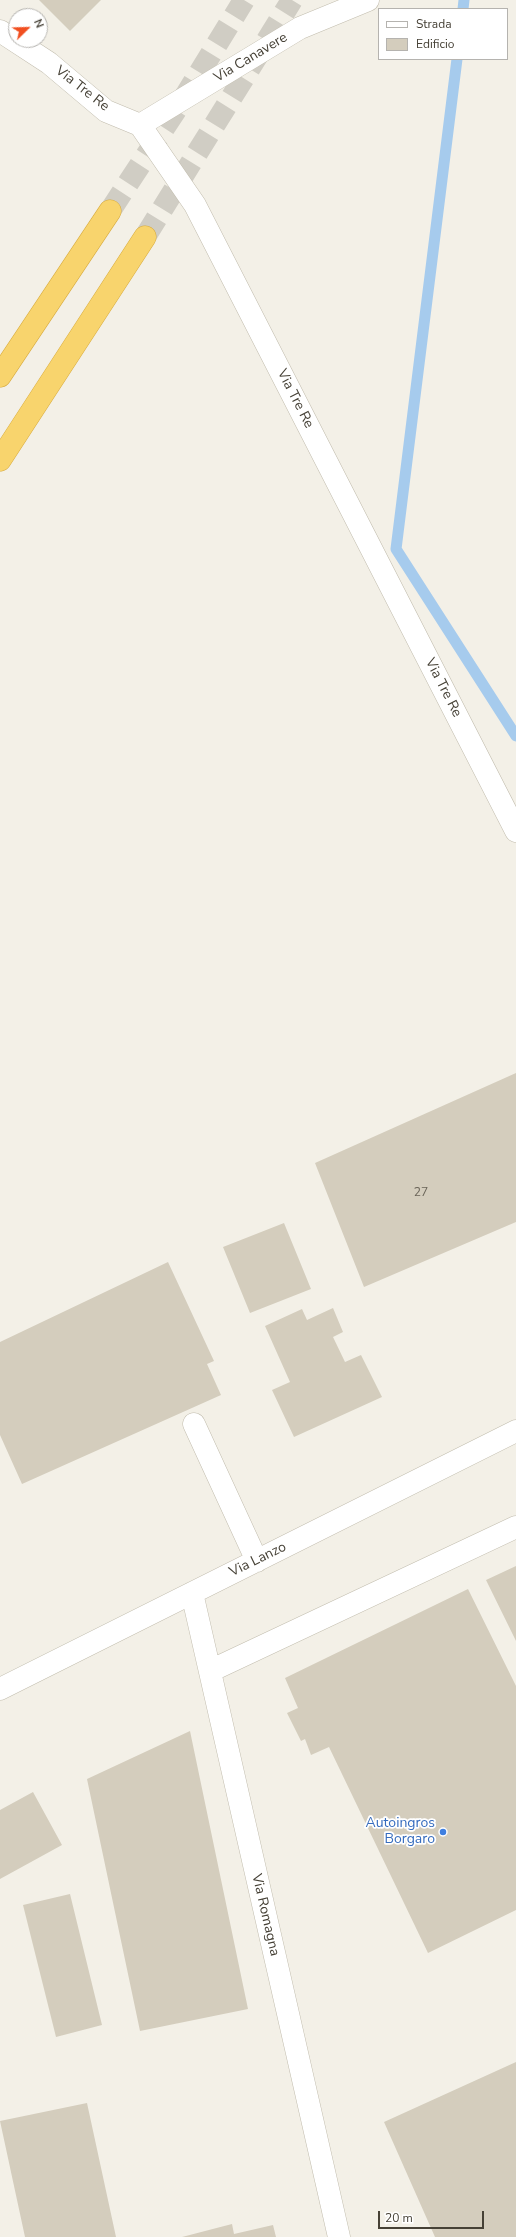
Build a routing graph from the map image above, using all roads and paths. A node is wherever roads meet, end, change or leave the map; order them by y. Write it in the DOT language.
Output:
graph roads {
  1 [pos="368,0"];
  2 [pos="0,31"];
  3 [pos="140,126"];
  4 [pos="110,211"];
  5 [pos="145,236"];
  6 [pos="0,376"];
  7 [pos="0,460"];
  8 [pos="516,831"];
  9 [pos="194,1424"];
  10 [pos="515,1435"];
  11 [pos="516,1527"];
  12 [pos="257,1561"];
  13 [pos="192,1593"];
  14 [pos="210,1672"];
  15 [pos="0,1689"];
  16 [pos="339,2237"];
  1 -- 3 [label="street, Via Canavere"];
  2 -- 3 [label="street, Via Tre Re"];
  3 -- 8 [label="street, Via Tre Re"];
  4 -- 6 [label="highway"];
  5 -- 7 [label="highway"];
  9 -- 12 [label="street"];
  10 -- 12 [label="street, Via Lanzo"];
  11 -- 14 [label="street"];
  12 -- 13 [label="street, Via Lanzo"];
  13 -- 14 [label="street, Via Romagna"];
  13 -- 15 [label="street, Via Lanzo"];
  14 -- 16 [label="street, Via Romagna"];
}
